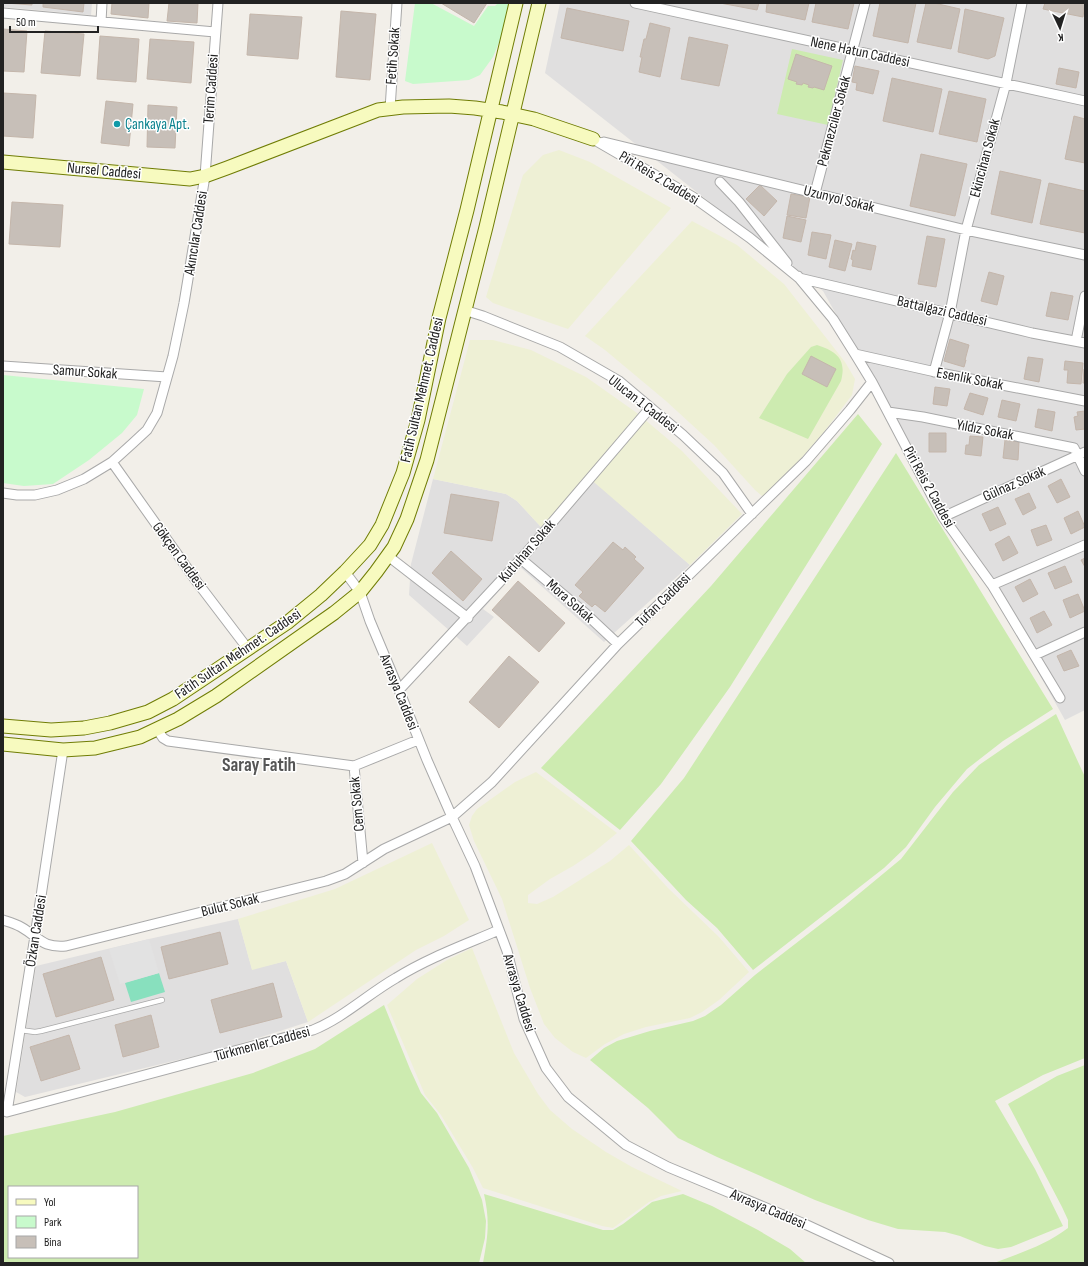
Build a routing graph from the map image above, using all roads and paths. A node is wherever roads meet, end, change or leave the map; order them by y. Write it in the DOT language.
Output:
graph roads {
  1 [pos="102,3"];
  2 [pos="218,3"];
  3 [pos="397,3"];
  4 [pos="516,3"];
  5 [pos="539,3"];
  6 [pos="635,3"];
  7 [pos="865,3"];
  8 [pos="1022,3"];
  9 [pos="649,4"];
  10 [pos="3,13"];
  11 [pos="101,22"];
  12 [pos="215,32"];
  13 [pos="853,50"];
  14 [pos="1006,83"];
  15 [pos="1085,101"];
  16 [pos="390,109"];
  17 [pos="502,112"];
  18 [pos="593,139"];
  19 [pos="3,162"];
  20 [pos="205,176"];
  21 [pos="720,182"];
  22 [pos="815,193"];
  23 [pos="966,230"];
  24 [pos="1085,255"];
  25 [pos="799,278"];
  26 [pos="1085,296"];
  27 [pos="464,310"];
  28 [pos="950,312"];
  29 [pos="1080,342"];
  30 [pos="855,354"];
  31 [pos="3,366"];
  32 [pos="934,372"];
  33 [pos="167,377"];
  34 [pos="872,382"];
  35 [pos="1085,401"];
  36 [pos="650,408"];
  37 [pos="888,412"];
  38 [pos="1082,454"];
  39 [pos="112,462"];
  40 [pos="1085,471"];
  41 [pos="3,493"];
  42 [pos="752,514"];
  43 [pos="943,516"];
  44 [pos="1085,545"];
  45 [pos="388,556"];
  46 [pos="521,559"];
  47 [pos="345,572"];
  48 [pos="992,585"];
  49 [pos="360,592"];
  50 [pos="468,618"];
  51 [pos="1085,632"];
  52 [pos="618,644"];
  53 [pos="248,649"];
  54 [pos="1035,655"];
  55 [pos="399,690"];
  56 [pos="1060,698"];
  57 [pos="3,726"];
  58 [pos="157,729"];
  59 [pos="418,740"];
  60 [pos="3,744"];
  61 [pos="63,750"];
  62 [pos="354,766"];
  63 [pos="452,817"];
  64 [pos="363,863"];
  65 [pos="3,920"];
  66 [pos="499,930"];
  67 [pos="35,936"];
  68 [pos="162,1000"];
  69 [pos="20,1030"];
  70 [pos="7,1112"];
  71 [pos="889,1263"];
  1 -- 11 [label="street"];
  2 -- 12 [label="street, Terim Caddesi"];
  3 -- 16 [label="street, Fetih Sokak"];
  4 -- 17 [label="street, Fatih Sultan Mehmet. Caddesi"];
  5 -- 17 [label="street, Fatih Sultan Mehmet. Caddesi"];
  6 -- 9 [label="street, Nene Hatun Caddesi"];
  7 -- 13 [label="street, Pekmezciler Sokak"];
  8 -- 14 [label="street, Ekincihan Sokak"];
  9 -- 13 [label="street, Nene Hatun Caddesi"];
  10 -- 11 [label="street"];
  11 -- 12 [label="street"];
  12 -- 20 [label="street, Terim Caddesi"];
  13 -- 14 [label="street, Nene Hatun Caddesi"];
  13 -- 22 [label="street, Pekmezciler Sokak"];
  14 -- 15 [label="street, Nene Hatun Caddesi"];
  14 -- 23 [label="street, Ekincihan Sokak"];
  16 -- 17 [label="street, Akıncılar Caddesi"];
  16 -- 20 [label="street, Akıncılar Caddesi"];
  17 -- 18 [label="street, Piri Reis 2 Caddesi"];
  17 -- 27 [label="street, Fatih Sultan Mehmet. Caddesi"];
  17 -- 47 [label="street, Fatih Sultan Mehmet. Caddesi"];
  18 -- 22 [label="street, Uzunyol Sokak"];
  18 -- 25 [label="street, Piri Reis 2 Caddesi"];
  19 -- 20 [label="street, Nursel Caddesi"];
  20 -- 33 [label="street, Akıncılar Caddesi"];
  21 -- 25 [label="street, Piri Reis 2 Caddesi"];
  22 -- 23 [label="street, Uzunyol Sokak"];
  23 -- 24 [label="street, Uzunyol Sokak"];
  23 -- 28 [label="street, Ekincihan Sokak"];
  25 -- 28 [label="street, Battalgazi Caddesi"];
  25 -- 30 [label="street, Piri Reis 2 Caddesi"];
  26 -- 29 [label="street"];
  27 -- 36 [label="street, Ulucan 1 Caddesi"];
  27 -- 45 [label="street, Fatih Sultan Mehmet. Caddesi"];
  28 -- 29 [label="street, Battalgazi Caddesi"];
  28 -- 32 [label="street, Ekincihan Sokak"];
  30 -- 32 [label="street, Esenlik Sokak"];
  30 -- 34 [label="street, Piri Reis 2 Caddesi"];
  31 -- 33 [label="street, Samur Sokak"];
  32 -- 35 [label="street, Esenlik Sokak"];
  33 -- 39 [label="street, Akıncılar Caddesi"];
  34 -- 37 [label="street, Piri Reis 2 Caddesi"];
  34 -- 42 [label="street, Tufan Caddesi"];
  36 -- 42 [label="street, Ulucan 1 Caddesi"];
  36 -- 46 [label="street, Kutluhan Sokak"];
  37 -- 38 [label="street, Yıldız Sokak"];
  37 -- 43 [label="street, Piri Reis 2 Caddesi"];
  38 -- 40 [label="street"];
  38 -- 43 [label="street, Gülnaz Sokak"];
  39 -- 41 [label="street, Akıncılar Caddesi"];
  39 -- 53 [label="street, Gökçen Caddesi"];
  42 -- 52 [label="street, Tufan Caddesi"];
  43 -- 48 [label="street, Piri Reis 2 Caddesi"];
  44 -- 48 [label="street"];
  45 -- 49 [label="street, Fatih Sultan Mehmet. Caddesi"];
  45 -- 50 [label="street"];
  46 -- 50 [label="street, Kutluhan Sokak"];
  46 -- 52 [label="street, Mora Sokak"];
  47 -- 49 [label="street, Avrasya Caddesi"];
  47 -- 53 [label="street, Fatih Sultan Mehmet. Caddesi"];
  48 -- 54 [label="street, Piri Reis 2 Caddesi"];
  49 -- 55 [label="street, Avrasya Caddesi"];
  49 -- 58 [label="street, Fatih Sultan Mehmet. Caddesi"];
  50 -- 55 [label="street, Kutluhan Sokak"];
  51 -- 54 [label="street"];
  52 -- 63 [label="street, Tufan Caddesi"];
  53 -- 57 [label="street, Fatih Sultan Mehmet. Caddesi"];
  54 -- 56 [label="street, Piri Reis 2 Caddesi"];
  55 -- 59 [label="street, Avrasya Caddesi"];
  58 -- 61 [label="street, Fatih Sultan Mehmet. Caddesi"];
  58 -- 62 [label="street"];
  59 -- 62 [label="street, Cem Sokak"];
  59 -- 63 [label="street, Avrasya Caddesi"];
  60 -- 61 [label="street, Fatih Sultan Mehmet. Caddesi"];
  61 -- 67 [label="street, Özkan Caddesi"];
  62 -- 64 [label="street, Cem Sokak"];
  63 -- 64 [label="street, Bulut Sokak"];
  63 -- 66 [label="street, Avrasya Caddesi"];
  64 -- 67 [label="street, Bulut Sokak"];
  65 -- 67 [label="street, Bulut Sokak"];
  66 -- 70 [label="street, Türkmenler Caddesi"];
  66 -- 71 [label="street, Avrasya Caddesi"];
  67 -- 69 [label="street, Özkan Caddesi"];
  68 -- 69 [label="lane"];
  69 -- 70 [label="street, Özkan Caddesi"];
}
